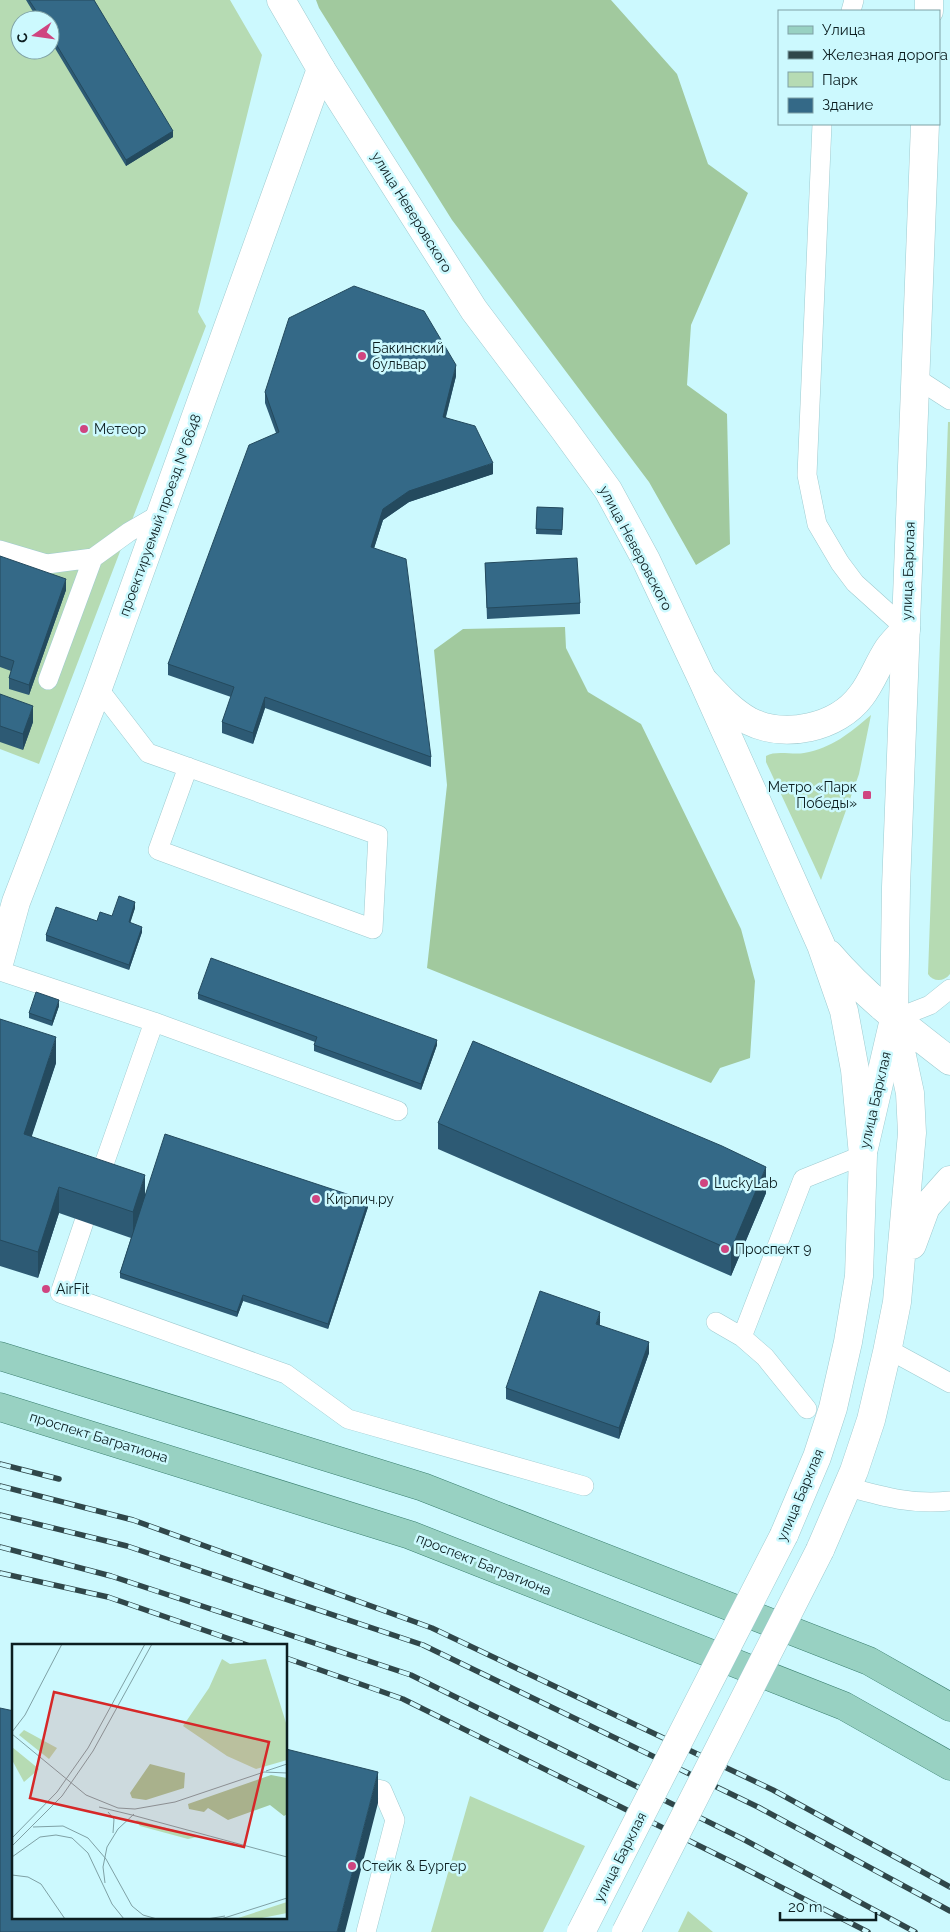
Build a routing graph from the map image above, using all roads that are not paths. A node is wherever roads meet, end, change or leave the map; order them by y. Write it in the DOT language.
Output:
graph roads {
  1 [pos="281,0"];
  2 [pos="321,69"];
  3 [pos="822,125"];
  4 [pos="925,125"];
  5 [pos="916,378"];
  6 [pos="950,400"];
  7 [pos="160,514"];
  8 [pos="0,550"];
  9 [pos="93,558"];
  10 [pos="906,629"];
  11 [pos="702,679"];
  12 [pos="48,680"];
  13 [pos="98,688"];
  14 [pos="188,767"];
  15 [pos="7,908"];
  16 [pos="821,945"];
  17 [pos="0,960"];
  18 [pos="0,971"];
  19 [pos="950,989"];
  20 [pos="894,1019"];
  21 [pos="154,1022"];
  22 [pos="950,1061"];
  23 [pos="398,1111"];
  24 [pos="863,1155"];
  25 [pos="950,1180"];
  26 [pos="97,1185"];
  27 [pos="84,1222"];
  28 [pos="896,1302"];
  29 [pos="716,1322"];
  30 [pos="742,1337"];
  31 [pos="887,1352"];
  32 [pos="0,1356"];
  33 [pos="950,1382"];
  34 [pos="0,1407"];
  35 [pos="807,1409"];
  36 [pos="584,1486"];
  37 [pos="848,1487"];
  38 [pos="950,1501"];
  39 [pos="950,1707"];
  40 [pos="950,1766"];
  41 [pos="334,1779"];
  42 [pos="366,1932"];
  43 [pos="581,1932"];
  44 [pos="626,1932"];
  1 -- 2 [label="main road, улица Неверовского"];
  2 -- 7 [label="main road, проектируемый проезд № 6648"];
  2 -- 11 [label="main road, улица Неверовского"];
  3 -- 10 [label="lane"];
  4 -- 5 [label="main road, улица Барклая"];
  5 -- 6 [label="lane"];
  5 -- 10 [label="main road, улица Барклая"];
  7 -- 9 [label="lane"];
  7 -- 13 [label="main road, проектируемый проезд № 6648"];
  8 -- 9 [label="lane"];
  9 -- 12 [label="lane"];
  10 -- 11 [label="main road"];
  10 -- 20 [label="main road, улица Барклая"];
  11 -- 16 [label="main road, улица Неверовского"];
  13 -- 14 [label="lane"];
  13 -- 15 [label="main road, проектируемый проезд № 6648"];
  14 -- 14 [label="lane"];
  15 -- 17 [label="main road, проектируемый проезд № 6648"];
  16 -- 20 [label="main road"];
  16 -- 24 [label="main road, улица Неверовского"];
  18 -- 21 [label="lane"];
  19 -- 20 [label="lane"];
  20 -- 22 [label="main road"];
  20 -- 24 [label="main road, улица Барклая"];
  20 -- 28 [label="main road, улица Барклая"];
  21 -- 23 [label="lane"];
  21 -- 26 [label="lane"];
  24 -- 30 [label="lane"];
  24 -- 43 [label="main road, улица Барклая, bridge"];
  25 -- 28 [label="main road"];
  27 -- 36 [label="lane"];
  28 -- 31 [label="main road, улица Барклая"];
  29 -- 30 [label="lane"];
  30 -- 35 [label="lane"];
  31 -- 33 [label="lane"];
  31 -- 37 [label="main road, улица Барклая"];
  32 -- 39 [label="main road"];
  34 -- 40 [label="main road, проспект Багратиона"];
  37 -- 38 [label="lane"];
  37 -- 44 [label="main road, улица Барклая, bridge"];
  41 -- 42 [label="lane"];
}
